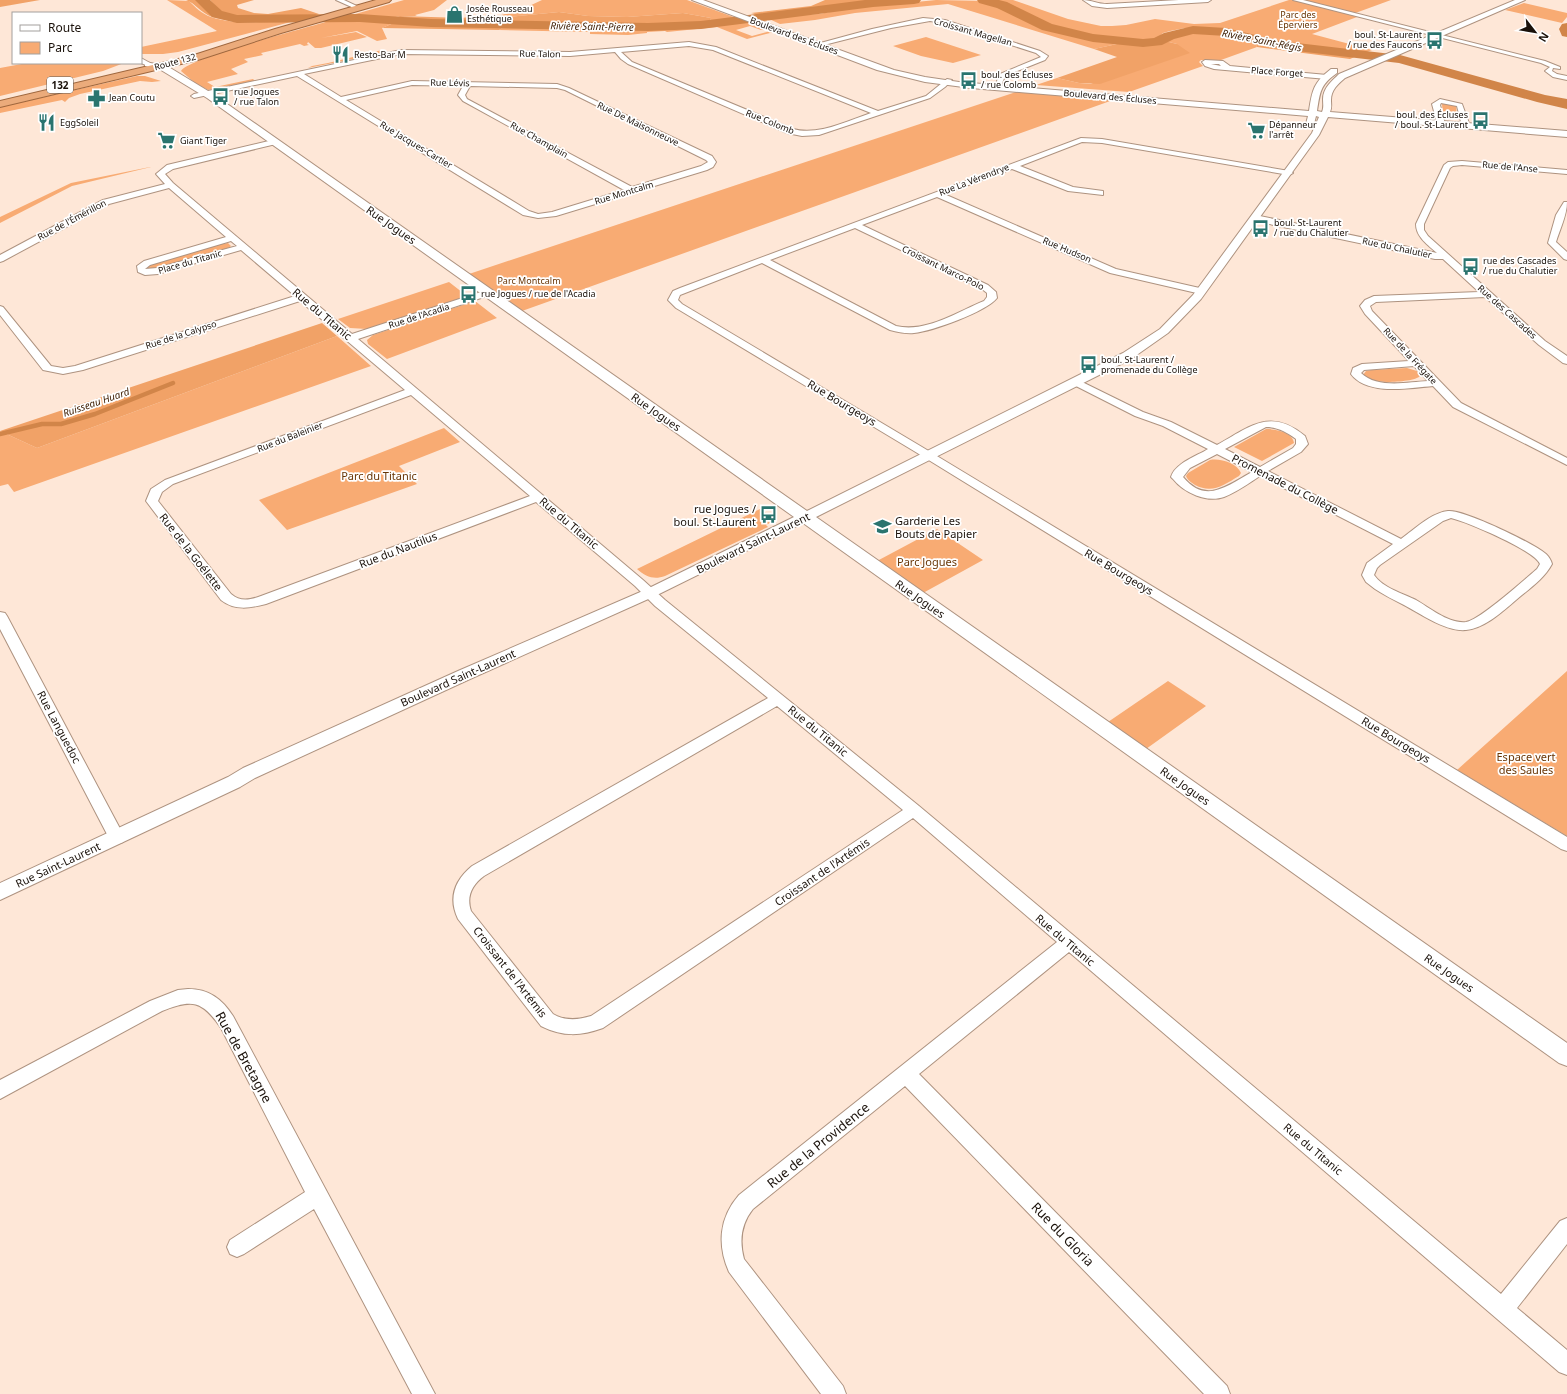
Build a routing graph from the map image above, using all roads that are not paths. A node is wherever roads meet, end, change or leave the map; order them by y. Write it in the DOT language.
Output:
graph roads {
  1 [pos="386,0"];
  2 [pos="696,0"];
  3 [pos="707,0"];
  4 [pos="1086,0"];
  5 [pos="1208,0"];
  6 [pos="1296,0"];
  7 [pos="1506,0"];
  8 [pos="1522,0"];
  9 [pos="340,1"];
  10 [pos="358,8"];
  11 [pos="756,19"];
  12 [pos="1425,33"];
  13 [pos="1436,35"];
  14 [pos="820,44"];
  15 [pos="617,50"];
  16 [pos="190,56"];
  17 [pos="1376,56"];
  18 [pos="148,63"];
  19 [pos="127,64"];
  20 [pos="1228,68"];
  21 [pos="1558,68"];
  22 [pos="1567,69"];
  23 [pos="115,72"];
  24 [pos="171,72"];
  25 [pos="298,73"];
  26 [pos="1326,77"];
  27 [pos="1567,78"];
  28 [pos="948,81"];
  29 [pos="468,83"];
  30 [pos="998,86"];
  31 [pos="561,87"];
  32 [pos="204,98"];
  33 [pos="0,99"];
  34 [pos="340,99"];
  35 [pos="0,104"];
  36 [pos="1314,111"];
  37 [pos="1325,112"];
  38 [pos="877,113"];
  39 [pos="224,117"];
  40 [pos="1440,121"];
  41 [pos="1465,123"];
  42 [pos="1567,129"];
  43 [pos="1567,134"];
  44 [pos="273,142"];
  45 [pos="1308,142"];
  46 [pos="712,164"];
  47 [pos="1013,166"];
  48 [pos="1289,172"];
  49 [pos="1566,173"];
  50 [pos="170,185"];
  51 [pos="631,190"];
  52 [pos="1100,193"];
  53 [pos="937,194"];
  54 [pos="1567,204"];
  55 [pos="535,215"];
  56 [pos="1255,218"];
  57 [pos="855,225"];
  58 [pos="1422,234"];
  59 [pos="232,238"];
  60 [pos="1384,245"];
  61 [pos="243,247"];
  62 [pos="1445,256"];
  63 [pos="1567,257"];
  64 [pos="0,259"];
  65 [pos="763,260"];
  66 [pos="1201,291"];
  67 [pos="487,293"];
  68 [pos="1486,294"];
  69 [pos="302,297"];
  70 [pos="673,298"];
  71 [pos="0,309"];
  72 [pos="351,338"];
  73 [pos="1567,361"];
  74 [pos="1417,363"];
  75 [pos="1081,379"];
  76 [pos="1436,383"];
  77 [pos="412,391"];
  78 [pos="1217,449"];
  79 [pos="929,456"];
  80 [pos="1567,462"];
  81 [pos="1260,471"];
  82 [pos="169,482"];
  83 [pos="538,497"];
  84 [pos="805,517"];
  85 [pos="1402,544"];
  86 [pos="650,593"];
  87 [pos="258,602"];
  88 [pos="0,616"];
  89 [pos="778,699"];
  90 [pos="914,810"];
  91 [pos="117,838"];
  92 [pos="1567,845"];
  93 [pos="0,892"];
  94 [pos="1068,943"];
  95 [pos="1567,1056"];
  96 [pos="907,1075"];
  97 [pos="0,1090"];
  98 [pos="317,1195"];
  99 [pos="1567,1228"];
  100 [pos="237,1247"];
  101 [pos="1503,1309"];
  102 [pos="1567,1364"];
  103 [pos="424,1394"];
  104 [pos="835,1394"];
  105 [pos="1219,1394"];
  1 -- 10 [label="highway, Route 132 / 132"];
  2 -- 11 [label="street, Boulevard des Écluses"];
  3 -- 11 [label="street, Boulevard des Écluses"];
  4 -- 5 [label="street"];
  6 -- 12 [label="street"];
  7 -- 12 [label="street, Boulevard Saint-Laurent"];
  8 -- 13 [label="street, Boulevard Saint-Laurent"];
  9 -- 10 [label="street"];
  10 -- 16 [label="highway, Route 132 / 132"];
  11 -- 14 [label="street, Boulevard des Écluses"];
  12 -- 13 [label="street"];
  12 -- 17 [label="street, Boulevard Saint-Laurent"];
  13 -- 17 [label="street, Boulevard Saint-Laurent"];
  13 -- 21 [label="street"];
  14 -- 28 [label="street, Boulevard des Écluses"];
  14 -- 30 [label="street, Croissant Magellan"];
  15 -- 25 [label="street, Rue Talon"];
  15 -- 38 [label="street, Rue Talon"];
  15 -- 38 [label="street, Rue Colomb"];
  16 -- 18 [label="highway, Route 132 / 132"];
  16 -- 18 [label="highway"];
  16 -- 24 [label="highway"];
  17 -- 26 [label="street, Boulevard Saint-Laurent"];
  17 -- 37 [label="street, Boulevard Saint-Laurent"];
  18 -- 23 [label="highway, Route 132 / 132"];
  18 -- 24 [label="street, Rue Jogues"];
  18 -- 32 [label="street, Rue Jogues"];
  18 -- 35 [label="highway, Route 132 / 132"];
  19 -- 23 [label="highway"];
  20 -- 26 [label="street, Place Forget"];
  21 -- 22 [label="street"];
  21 -- 27 [label="street"];
  23 -- 33 [label="highway, Route 132 / 132"];
  24 -- 32 [label="street, Rue Jogues"];
  25 -- 32 [label="street, Rue Talon"];
  25 -- 34 [label="street, Rue Jacques-Cartier"];
  26 -- 36 [label="street, Boulevard Saint-Laurent"];
  28 -- 30 [label="street, Boulevard des Écluses"];
  28 -- 38 [label="street, Rue Colomb"];
  29 -- 31 [label="street, Rue Lévis"];
  29 -- 34 [label="street, Rue Lévis"];
  29 -- 51 [label="street, Rue Champlain"];
  30 -- 36 [label="street, Boulevard des Écluses"];
  31 -- 46 [label="street, Rue De Maisonneuve"];
  32 -- 44 [label="street, Rue Jogues"];
  34 -- 55 [label="street, Rue Jacques-Cartier"];
  36 -- 37 [label="street, Boulevard des Écluses"];
  36 -- 45 [label="street, Boulevard Saint-Laurent"];
  37 -- 40 [label="street, Boulevard des Écluses"];
  37 -- 45 [label="street, Boulevard Saint-Laurent"];
  39 -- 44 [label="street, Rue Jogues"];
  40 -- 41 [label="street, Boulevard des Écluses"];
  40 -- 41 [label="street"];
  41 -- 42 [label="street, Boulevard des Écluses"];
  41 -- 43 [label="street, Boulevard des Écluses"];
  44 -- 50 [label="street, Rue du Titanic"];
  44 -- 67 [label="street, Rue Jogues"];
  45 -- 48 [label="street, Boulevard Saint-Laurent"];
  46 -- 51 [label="street, Rue Montcalm"];
  47 -- 48 [label="street, Rue La Vérendrye"];
  47 -- 52 [label="street"];
  47 -- 53 [label="street, Rue La Vérendrye"];
  48 -- 56 [label="street, Boulevard Saint-Laurent"];
  49 -- 58 [label="street, Rue de l'Anse"];
  50 -- 59 [label="street, Rue du Titanic"];
  50 -- 64 [label="street, Rue de l'Émérillon"];
  51 -- 55 [label="street, Rue Montcalm"];
  53 -- 57 [label="street, Rue La Vérendrye"];
  53 -- 66 [label="street, Rue Hudson"];
  54 -- 63 [label="street"];
  56 -- 60 [label="street, Rue du Chalutier"];
  56 -- 66 [label="street, Boulevard Saint-Laurent"];
  57 -- 65 [label="street, Rue La Vérendrye"];
  57 -- 65 [label="street, Croissant Marco-Polo"];
  58 -- 60 [label="street"];
  58 -- 62 [label="street, Rue des Cascades"];
  59 -- 61 [label="street, Rue du Titanic"];
  59 -- 61 [label="street, Place du Titanic"];
  60 -- 62 [label="street, Rue du Chalutier"];
  61 -- 69 [label="street, Rue du Titanic"];
  62 -- 68 [label="street, Rue des Cascades"];
  65 -- 70 [label="street, Rue La Vérendrye"];
  66 -- 75 [label="street, Boulevard Saint-Laurent"];
  67 -- 72 [label="street, Rue de l'Acadia"];
  67 -- 84 [label="street, Rue Jogues"];
  68 -- 73 [label="street, Rue des Cascades"];
  68 -- 74 [label="street, Rue de la Frégate"];
  69 -- 71 [label="street, Rue de la Calypso"];
  69 -- 72 [label="street, Rue du Titanic"];
  70 -- 79 [label="street, Rue Bourgeoys"];
  72 -- 77 [label="street, Rue du Titanic"];
  74 -- 76 [label="street, Rue de la Frégate"];
  74 -- 76 [label="street"];
  75 -- 78 [label="street, Promenade du Collège"];
  75 -- 79 [label="street, Boulevard Saint-Laurent"];
  76 -- 80 [label="street, Rue de la Frégate"];
  77 -- 82 [label="street, Rue du Baleinier"];
  77 -- 83 [label="street, Rue du Titanic"];
  78 -- 81 [label="street, Promenade du Collège"];
  78 -- 81 [label="street"];
  78 -- 81 [label="street"];
  79 -- 84 [label="street, Boulevard Saint-Laurent"];
  79 -- 92 [label="street, Rue Bourgeoys"];
  81 -- 85 [label="street, Promenade du Collège"];
  82 -- 87 [label="street, Rue de la Goélette"];
  83 -- 86 [label="street, Rue du Titanic"];
  83 -- 87 [label="street, Rue du Nautilus"];
  84 -- 86 [label="street, Boulevard Saint-Laurent"];
  84 -- 95 [label="street, Rue Jogues"];
  85 -- 85 [label="street"];
  86 -- 89 [label="street, Rue du Titanic"];
  86 -- 91 [label="street, Boulevard Saint-Laurent"];
  88 -- 91 [label="street, Rue Languedoc"];
  89 -- 90 [label="street, Rue du Titanic"];
  89 -- 90 [label="street, Croissant de l'Artémis"];
  90 -- 94 [label="street, Rue du Titanic"];
  91 -- 93 [label="street, Rue Saint-Laurent"];
  94 -- 96 [label="street, Rue de la Providence"];
  94 -- 101 [label="street, Rue du Titanic"];
  96 -- 104 [label="street, Rue de la Providence"];
  96 -- 105 [label="street, Rue du Gloria"];
  97 -- 98 [label="street, Rue de Bretagne"];
  98 -- 100 [label="street"];
  98 -- 103 [label="street, Rue de Bretagne"];
  99 -- 101 [label="street"];
  101 -- 102 [label="street, Rue du Titanic"];
}
